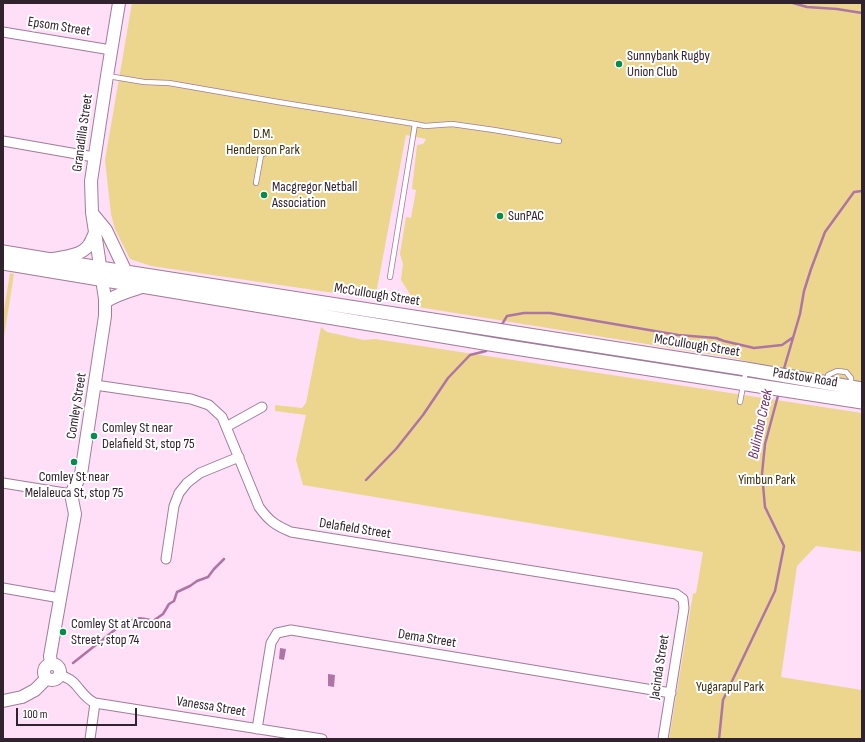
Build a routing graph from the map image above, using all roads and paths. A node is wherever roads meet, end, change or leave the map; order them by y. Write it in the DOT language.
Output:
graph roads {
  1 [pos="119,3"];
  2 [pos="3,32"];
  3 [pos="111,50"];
  4 [pos="107,76"];
  5 [pos="415,124"];
  6 [pos="558,141"];
  7 [pos="3,142"];
  8 [pos="269,151"];
  9 [pos="94,157"];
  10 [pos="256,184"];
  11 [pos="92,212"];
  12 [pos="95,234"];
  13 [pos="3,252"];
  14 [pos="48,259"];
  15 [pos="3,263"];
  16 [pos="126,272"];
  17 [pos="101,274"];
  18 [pos="390,277"];
  19 [pos="142,287"];
  20 [pos="105,302"];
  21 [pos="384,312"];
  22 [pos="382,326"];
  23 [pos="746,369"];
  24 [pos="743,384"];
  25 [pos="95,385"];
  26 [pos="828,387"];
  27 [pos="857,388"];
  28 [pos="843,400"];
  29 [pos="740,402"];
  30 [pos="862,402"];
  31 [pos="262,408"];
  32 [pos="226,427"];
  33 [pos="239,457"];
  34 [pos="3,483"];
  35 [pos="71,494"];
  36 [pos="166,559"];
  37 [pos="3,588"];
  38 [pos="60,598"];
  39 [pos="683,599"];
  40 [pos="51,664"];
  41 [pos="60,675"];
  42 [pos="47,678"];
  43 [pos="670,693"];
  44 [pos="3,701"];
  45 [pos="95,703"];
  46 [pos="257,728"];
  47 [pos="90,739"];
  48 [pos="322,739"];
  49 [pos="663,739"];
  1 -- 3 [label="street, Granadilla Street"];
  2 -- 3 [label="street, Epsom Street"];
  3 -- 4 [label="street, Granadilla Street"];
  4 -- 5 [label="lane"];
  4 -- 9 [label="street, Granadilla Street"];
  5 -- 6 [label="lane"];
  5 -- 18 [label="lane"];
  7 -- 9 [label="street"];
  8 -- 10 [label="lane"];
  9 -- 11 [label="street, Granadilla Street"];
  11 -- 12 [label="street, Granadilla Street"];
  11 -- 16 [label="street"];
  12 -- 14 [label="street"];
  12 -- 17 [label="street, Granadilla Street"];
  13 -- 14 [label="main road, McCullough Street"];
  14 -- 17 [label="main road, McCullough Street"];
  15 -- 17 [label="main road, McCullough Street"];
  16 -- 17 [label="main road, McCullough Street"];
  16 -- 21 [label="main road, McCullough Street"];
  17 -- 19 [label="main road, McCullough Street"];
  17 -- 20 [label="street, Comley Street"];
  19 -- 20 [label="street"];
  19 -- 22 [label="main road, McCullough Street"];
  20 -- 25 [label="street, Comley Street"];
  21 -- 22 [label="lane"];
  21 -- 23 [label="main road, McCullough Street"];
  22 -- 24 [label="main road, McCullough Street"];
  23 -- 24 [label="lane"];
  23 -- 26 [label="main road, Padstow Road"];
  24 -- 28 [label="main road, Padstow Road"];
  24 -- 29 [label="lane"];
  25 -- 32 [label="street, Delafield Street"];
  25 -- 35 [label="street, Comley Street"];
  26 -- 27 [label="main road, Padstow Road"];
  26 -- 28 [label="lane"];
  28 -- 30 [label="main road, Padstow Road"];
  31 -- 32 [label="street"];
  32 -- 33 [label="street, Delafield Street"];
  33 -- 36 [label="street"];
  33 -- 39 [label="street, Delafield Street"];
  34 -- 35 [label="street"];
  35 -- 38 [label="street"];
  37 -- 38 [label="street"];
  38 -- 40 [label="street"];
  39 -- 43 [label="street, Jacinda Street"];
  40 -- 41 [label="street"];
  40 -- 42 [label="street"];
  41 -- 42 [label="street"];
  41 -- 45 [label="street"];
  42 -- 44 [label="street"];
  43 -- 46 [label="street, Dema Street"];
  43 -- 49 [label="street, Jacinda Street"];
  45 -- 46 [label="street, Vanessa Street"];
  45 -- 47 [label="street"];
  46 -- 48 [label="street, Vanessa Street"];
}
